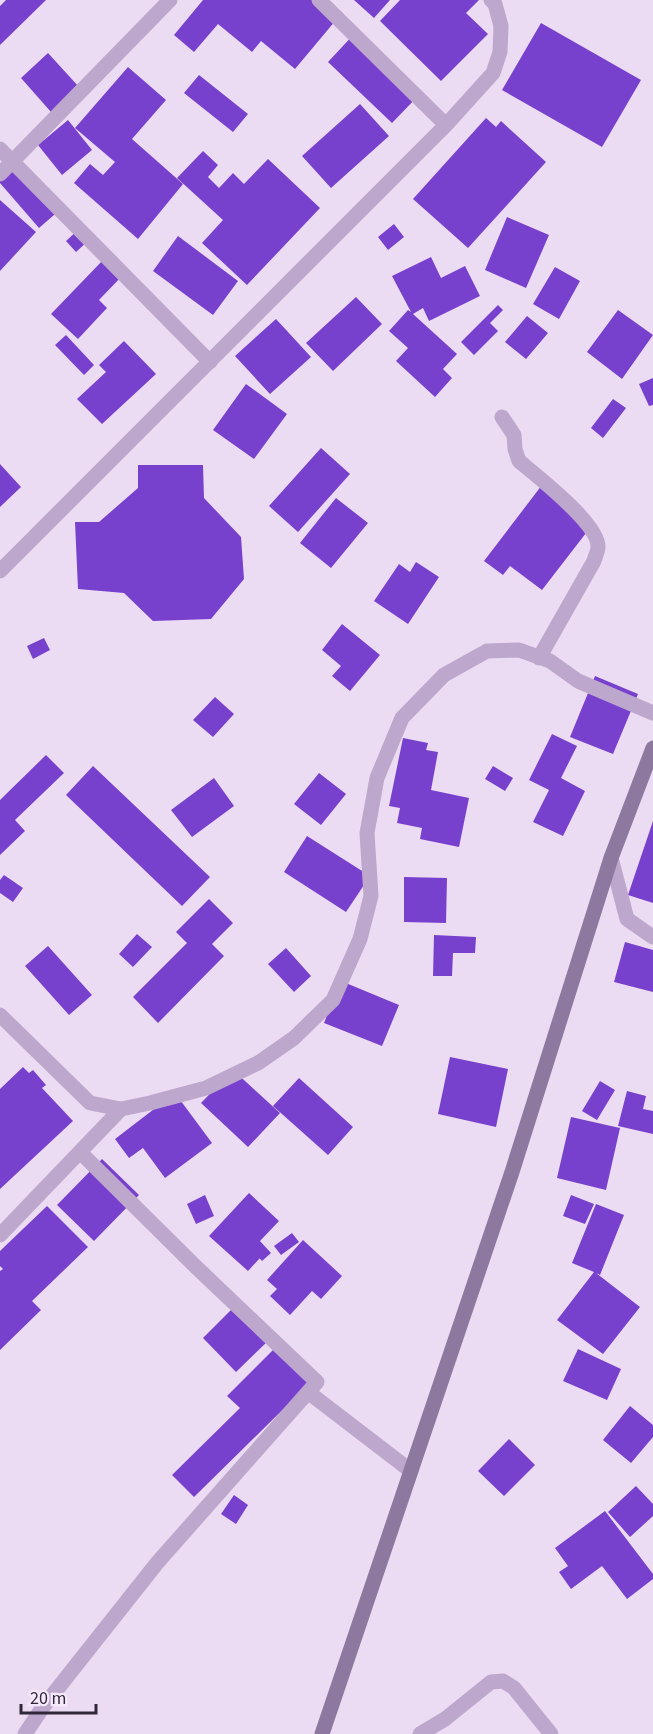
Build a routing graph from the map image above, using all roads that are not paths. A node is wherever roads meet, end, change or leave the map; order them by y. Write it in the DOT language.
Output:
graph roads {
  1 [pos="170,0"];
  2 [pos="319,0"];
  3 [pos="491,0"];
  4 [pos="446,126"];
  5 [pos="0,149"];
  6 [pos="13,161"];
  7 [pos="0,174"];
  8 [pos="210,362"];
  9 [pos="502,417"];
  10 [pos="0,571"];
  11 [pos="539,658"];
  12 [pos="653,713"];
  13 [pos="653,748"];
  14 [pos="611,858"];
  15 [pos="653,938"];
  16 [pos="0,1016"];
  17 [pos="121,1109"];
  18 [pos="80,1152"];
  19 [pos="0,1235"];
  20 [pos="308,1392"];
  21 [pos="411,1471"];
  22 [pos="26,1734"];
  23 [pos="322,1734"];
  24 [pos="420,1734"];
  25 [pos="551,1734"];
  1 -- 6 [label="street"];
  2 -- 4 [label="street"];
  3 -- 4 [label="street"];
  4 -- 8 [label="street"];
  5 -- 6 [label="street"];
  6 -- 7 [label="street"];
  6 -- 8 [label="street"];
  8 -- 10 [label="street"];
  9 -- 11 [label="street"];
  11 -- 12 [label="street"];
  11 -- 17 [label="street"];
  13 -- 14 [label="main road"];
  14 -- 15 [label="street"];
  14 -- 21 [label="main road"];
  16 -- 17 [label="street"];
  17 -- 18 [label="street"];
  18 -- 19 [label="street"];
  18 -- 20 [label="street"];
  20 -- 21 [label="street"];
  20 -- 22 [label="street"];
  21 -- 23 [label="main road"];
  24 -- 25 [label="street"];
}
